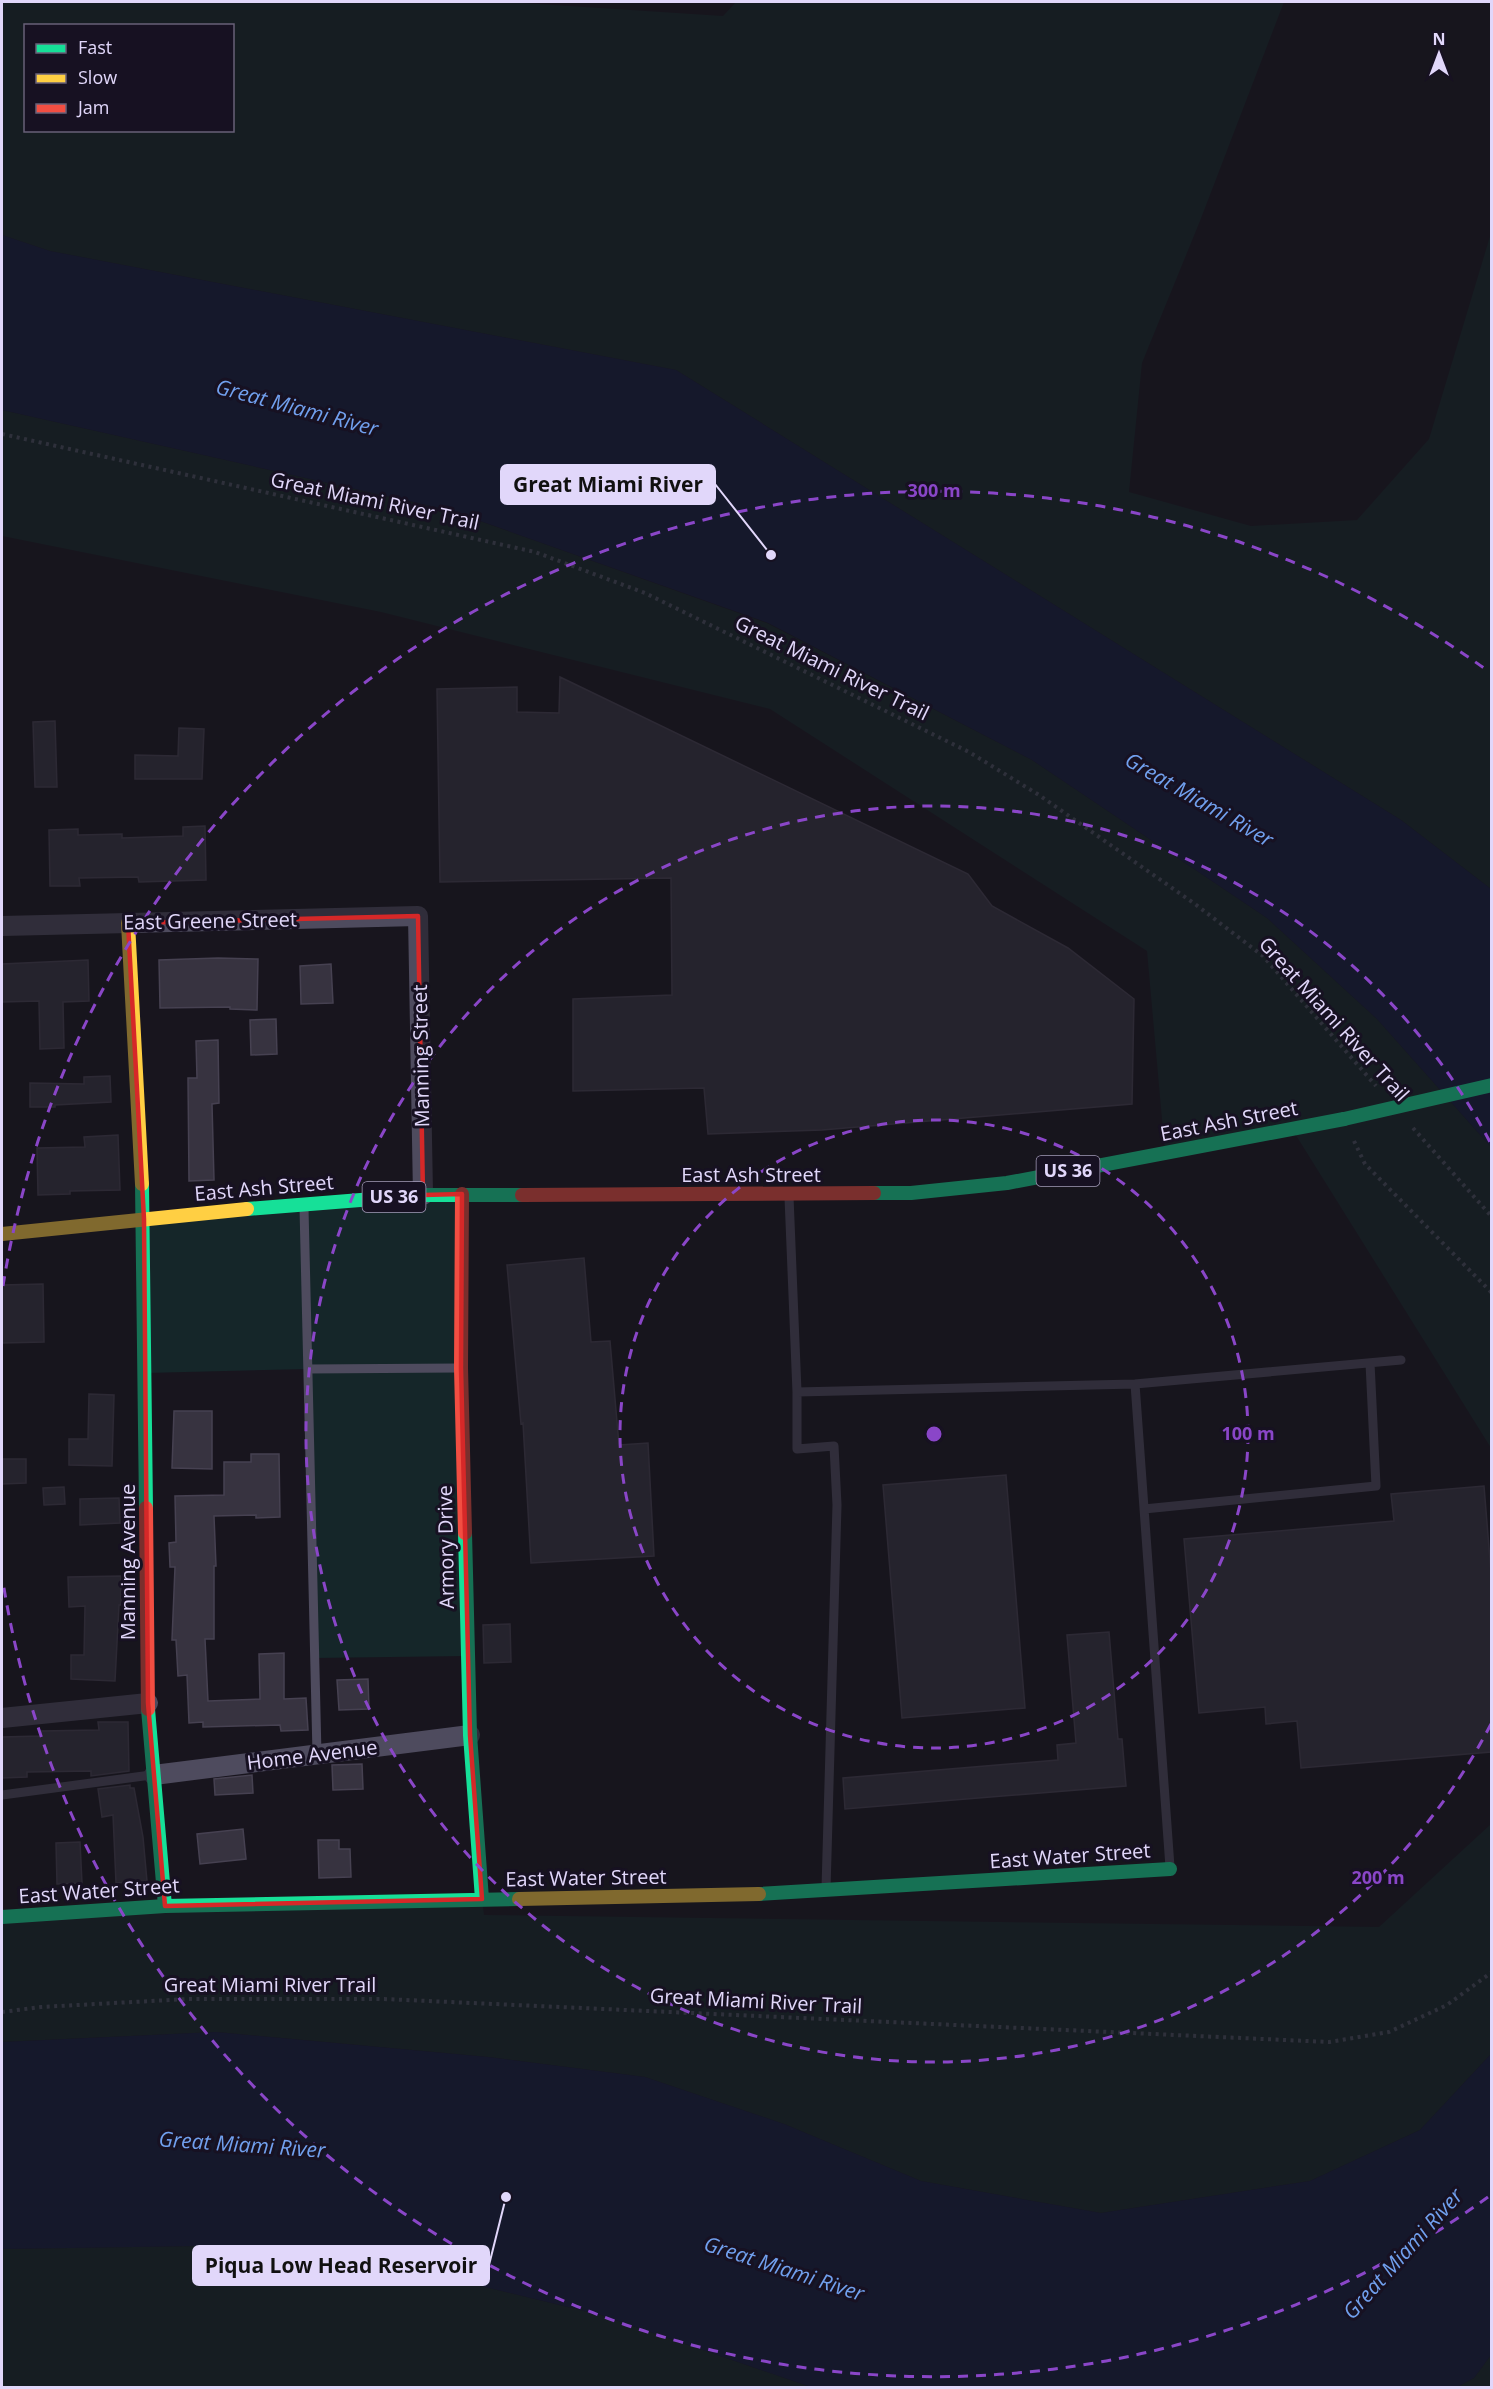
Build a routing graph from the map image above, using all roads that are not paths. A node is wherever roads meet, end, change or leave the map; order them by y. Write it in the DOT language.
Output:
graph roads {
  1 [pos="418,916"];
  2 [pos="128,923"];
  3 [pos="2,926"];
  4 [pos="1491,1085"];
  5 [pos="462,1194"];
  6 [pos="788,1194"];
  7 [pos="423,1196"];
  8 [pos="304,1203"];
  9 [pos="144,1218"];
  10 [pos="2,1234"];
  11 [pos="1401,1360"];
  12 [pos="1370,1363"];
  13 [pos="461,1368"];
  14 [pos="308,1369"];
  15 [pos="1135,1384"];
  16 [pos="797,1392"];
  17 [pos="1144,1509"];
  18 [pos="148,1703"];
  19 [pos="2,1718"];
  20 [pos="470,1735"];
  21 [pos="317,1754"];
  22 [pos="154,1775"];
  23 [pos="2,1795"];
  24 [pos="1170,1869"];
  25 [pos="826,1891"];
  26 [pos="482,1899"];
  27 [pos="165,1906"];
  28 [pos="2,1917"];
  1 -- 2 [label="street, East Greene Street"];
  1 -- 7 [label="street, Manning Street"];
  2 -- 3 [label="street, East Greene Street"];
  2 -- 9 [label="street, Manning Avenue"];
  4 -- 6 [label="street, East Ash Street / US 36, bridge"];
  5 -- 6 [label="street, East Ash Street / US 36"];
  5 -- 7 [label="street, East Ash Street / US 36"];
  5 -- 13 [label="street, Armory Drive"];
  6 -- 16 [label="lane"];
  7 -- 8 [label="street, East Ash Street / US 36"];
  8 -- 9 [label="street, East Ash Street / US 36"];
  8 -- 14 [label="lane"];
  9 -- 10 [label="street, East Ash Street / US 36"];
  9 -- 18 [label="street, Manning Avenue"];
  11 -- 12 [label="lane"];
  12 -- 15 [label="lane"];
  12 -- 17 [label="lane"];
  13 -- 14 [label="lane"];
  13 -- 20 [label="street, Armory Drive"];
  14 -- 21 [label="lane"];
  15 -- 16 [label="lane"];
  15 -- 17 [label="lane"];
  16 -- 25 [label="lane"];
  17 -- 24 [label="lane"];
  18 -- 19 [label="street"];
  18 -- 22 [label="street, Manning Avenue"];
  20 -- 21 [label="street, Home Avenue"];
  20 -- 26 [label="street, Armory Drive"];
  21 -- 22 [label="street, Home Avenue"];
  22 -- 23 [label="lane"];
  22 -- 27 [label="street, Manning Avenue"];
  24 -- 25 [label="street, East Water Street"];
  25 -- 26 [label="street, East Water Street"];
  26 -- 27 [label="street, East Water Street"];
  27 -- 28 [label="street, East Water Street"];
}
